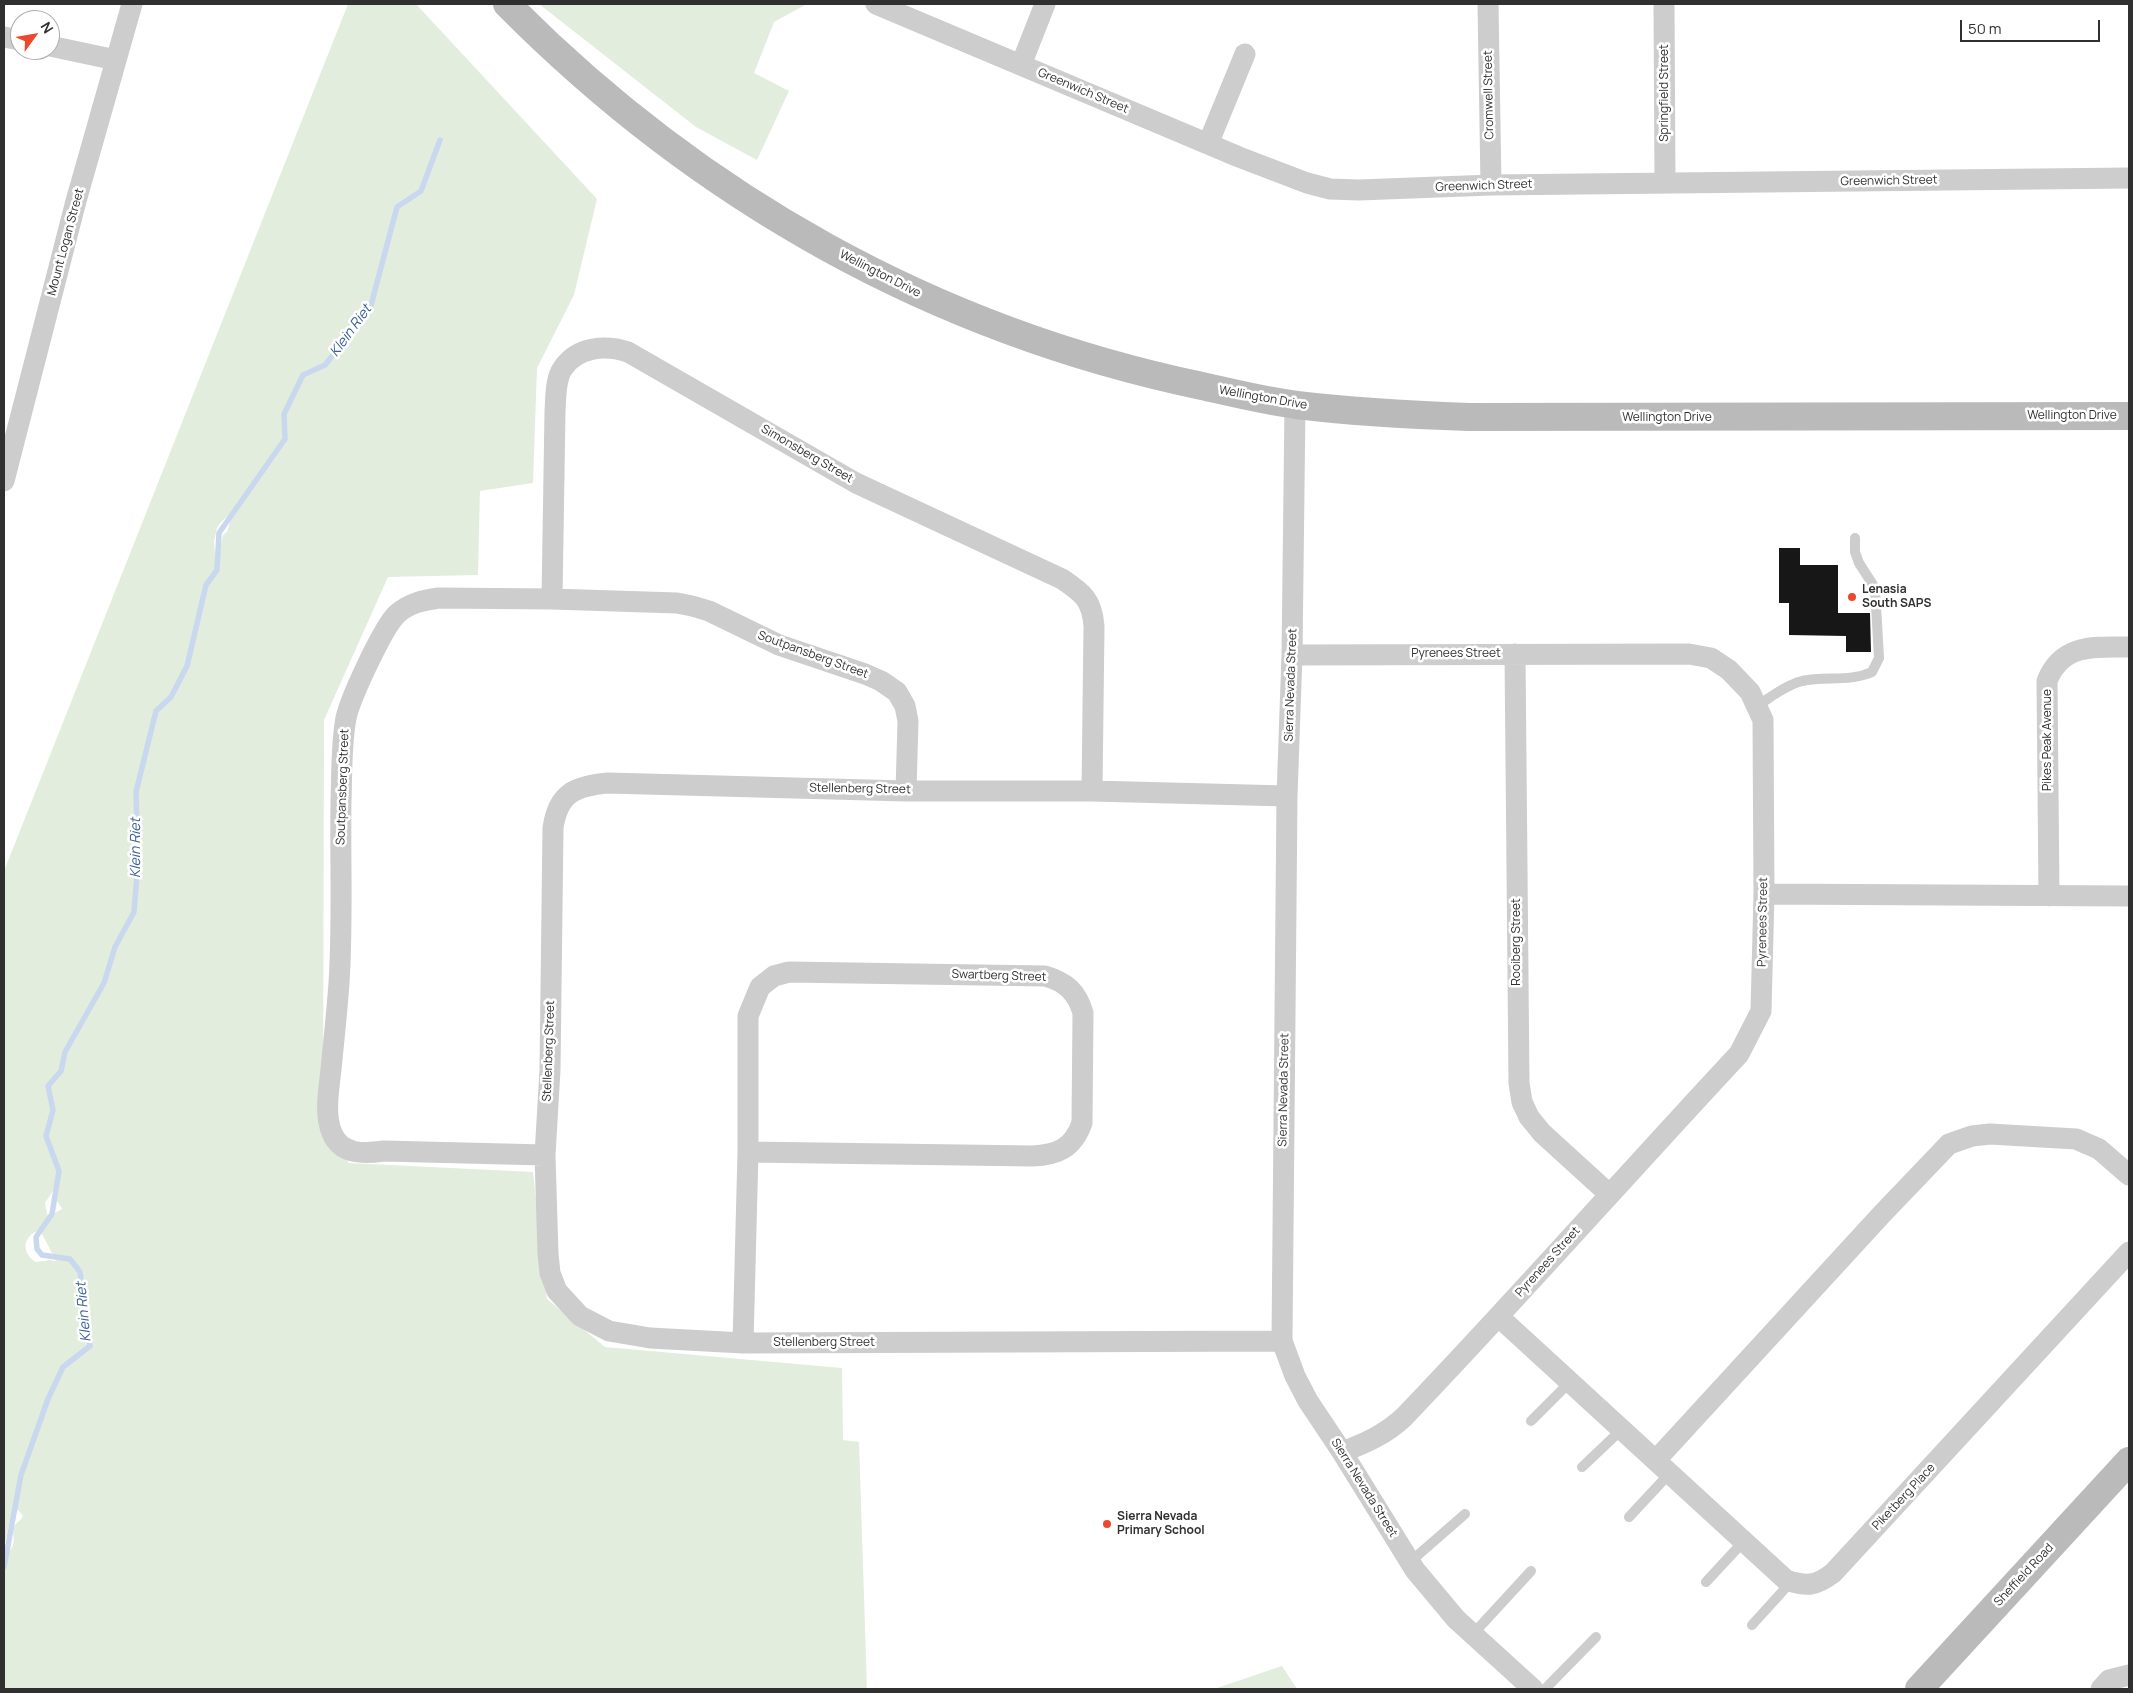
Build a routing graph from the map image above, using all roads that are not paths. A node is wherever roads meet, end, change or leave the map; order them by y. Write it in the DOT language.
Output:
graph roads {
  1 [pos="132,4"];
  2 [pos="507,4"];
  3 [pos="876,4"];
  4 [pos="1045,4"];
  5 [pos="1488,4"];
  6 [pos="1664,4"];
  7 [pos="60,48"];
  8 [pos="1245,54"];
  9 [pos="116,60"];
  10 [pos="1021,64"];
  11 [pos="1208,144"];
  12 [pos="2129,178"];
  13 [pos="1665,183"];
  14 [pos="1491,185"];
  15 [pos="1295,405"];
  16 [pos="2129,416"];
  17 [pos="4,481"];
  18 [pos="1855,538"];
  19 [pos="552,599"];
  20 [pos="2129,647"];
  21 [pos="1516,654"];
  22 [pos="1292,655"];
  23 [pos="1757,706"];
  24 [pos="906,790"];
  25 [pos="1092,791"];
  26 [pos="1287,796"];
  27 [pos="1764,894"];
  28 [pos="2049,896"];
  29 [pos="2129,896"];
  30 [pos="748,1152"];
  31 [pos="545,1155"];
  32 [pos="2129,1175"];
  33 [pos="1609,1194"];
  34 [pos="2129,1252"];
  35 [pos="1499,1317"];
  36 [pos="1282,1341"];
  37 [pos="744,1343"];
  38 [pos="1570,1382"];
  39 [pos="1531,1421"];
  40 [pos="1622,1429"];
  41 [pos="1342,1452"];
  42 [pos="2129,1461"];
  43 [pos="1582,1467"];
  44 [pos="1663,1467"];
  45 [pos="1465,1514"];
  46 [pos="1630,1517"];
  47 [pos="1744,1542"];
  48 [pos="1410,1562"];
  49 [pos="1532,1571"];
  50 [pos="1706,1582"];
  51 [pos="1790,1582"];
  52 [pos="1752,1625"];
  53 [pos="1473,1634"];
  54 [pos="1596,1637"];
  55 [pos="2129,1676"];
  56 [pos="1533,1689"];
  57 [pos="1545,1689"];
  58 [pos="1919,1689"];
  59 [pos="2101,1689"];
  1 -- 9 [label="street, Mount Logan Street"];
  2 -- 15 [label="street, Wellington Drive"];
  3 -- 10 [label="street, Greenwich Street"];
  4 -- 10 [label="street"];
  5 -- 14 [label="street, Cromwell Street"];
  6 -- 13 [label="street, Springfield Street"];
  7 -- 9 [label="street"];
  8 -- 11 [label="street"];
  9 -- 17 [label="street, Mount Logan Street"];
  10 -- 11 [label="street, Greenwich Street"];
  11 -- 14 [label="street, Greenwich Street"];
  12 -- 13 [label="street, Greenwich Street"];
  13 -- 14 [label="street, Greenwich Street"];
  15 -- 16 [label="street, Wellington Drive"];
  15 -- 22 [label="street, Sierra Nevada Street"];
  18 -- 23 [label="lane"];
  19 -- 24 [label="street, Soutpansberg Street"];
  19 -- 25 [label="street, Simonsberg Street"];
  19 -- 31 [label="street, Soutpansberg Street"];
  20 -- 28 [label="street, Pikes Peak Avenue"];
  21 -- 22 [label="street, Pyrenees Street"];
  21 -- 23 [label="street, Pyrenees Street"];
  21 -- 33 [label="street, Rooiberg Street"];
  22 -- 26 [label="street, Sierra Nevada Street"];
  23 -- 27 [label="street, Pyrenees Street"];
  24 -- 25 [label="street, Stellenberg Street"];
  24 -- 31 [label="street, Stellenberg Street"];
  25 -- 26 [label="street, Stellenberg Street"];
  26 -- 36 [label="street, Sierra Nevada Street"];
  27 -- 28 [label="street"];
  27 -- 33 [label="street, Pyrenees Street"];
  28 -- 29 [label="street"];
  30 -- 30 [label="street, Swartberg Street"];
  30 -- 37 [label="street, Swartberg Street"];
  31 -- 37 [label="street, Stellenberg Street"];
  32 -- 44 [label="street"];
  33 -- 35 [label="street, Pyrenees Street"];
  34 -- 51 [label="street, Piketberg Place"];
  35 -- 38 [label="street"];
  35 -- 41 [label="street, Pyrenees Street"];
  36 -- 37 [label="street, Stellenberg Street"];
  36 -- 41 [label="street, Sierra Nevada Street"];
  38 -- 39 [label="lane"];
  38 -- 40 [label="street"];
  40 -- 43 [label="lane"];
  40 -- 44 [label="street"];
  41 -- 48 [label="street, Sierra Nevada Street"];
  42 -- 58 [label="street, Sheffield Road"];
  44 -- 46 [label="lane"];
  44 -- 47 [label="street"];
  45 -- 48 [label="lane"];
  47 -- 50 [label="lane"];
  47 -- 51 [label="street"];
  48 -- 53 [label="street, Sierra Nevada Street"];
  49 -- 53 [label="lane"];
  51 -- 52 [label="lane"];
  53 -- 56 [label="street, Sierra Nevada Street"];
  54 -- 57 [label="lane"];
  55 -- 59 [label="street"];
}
